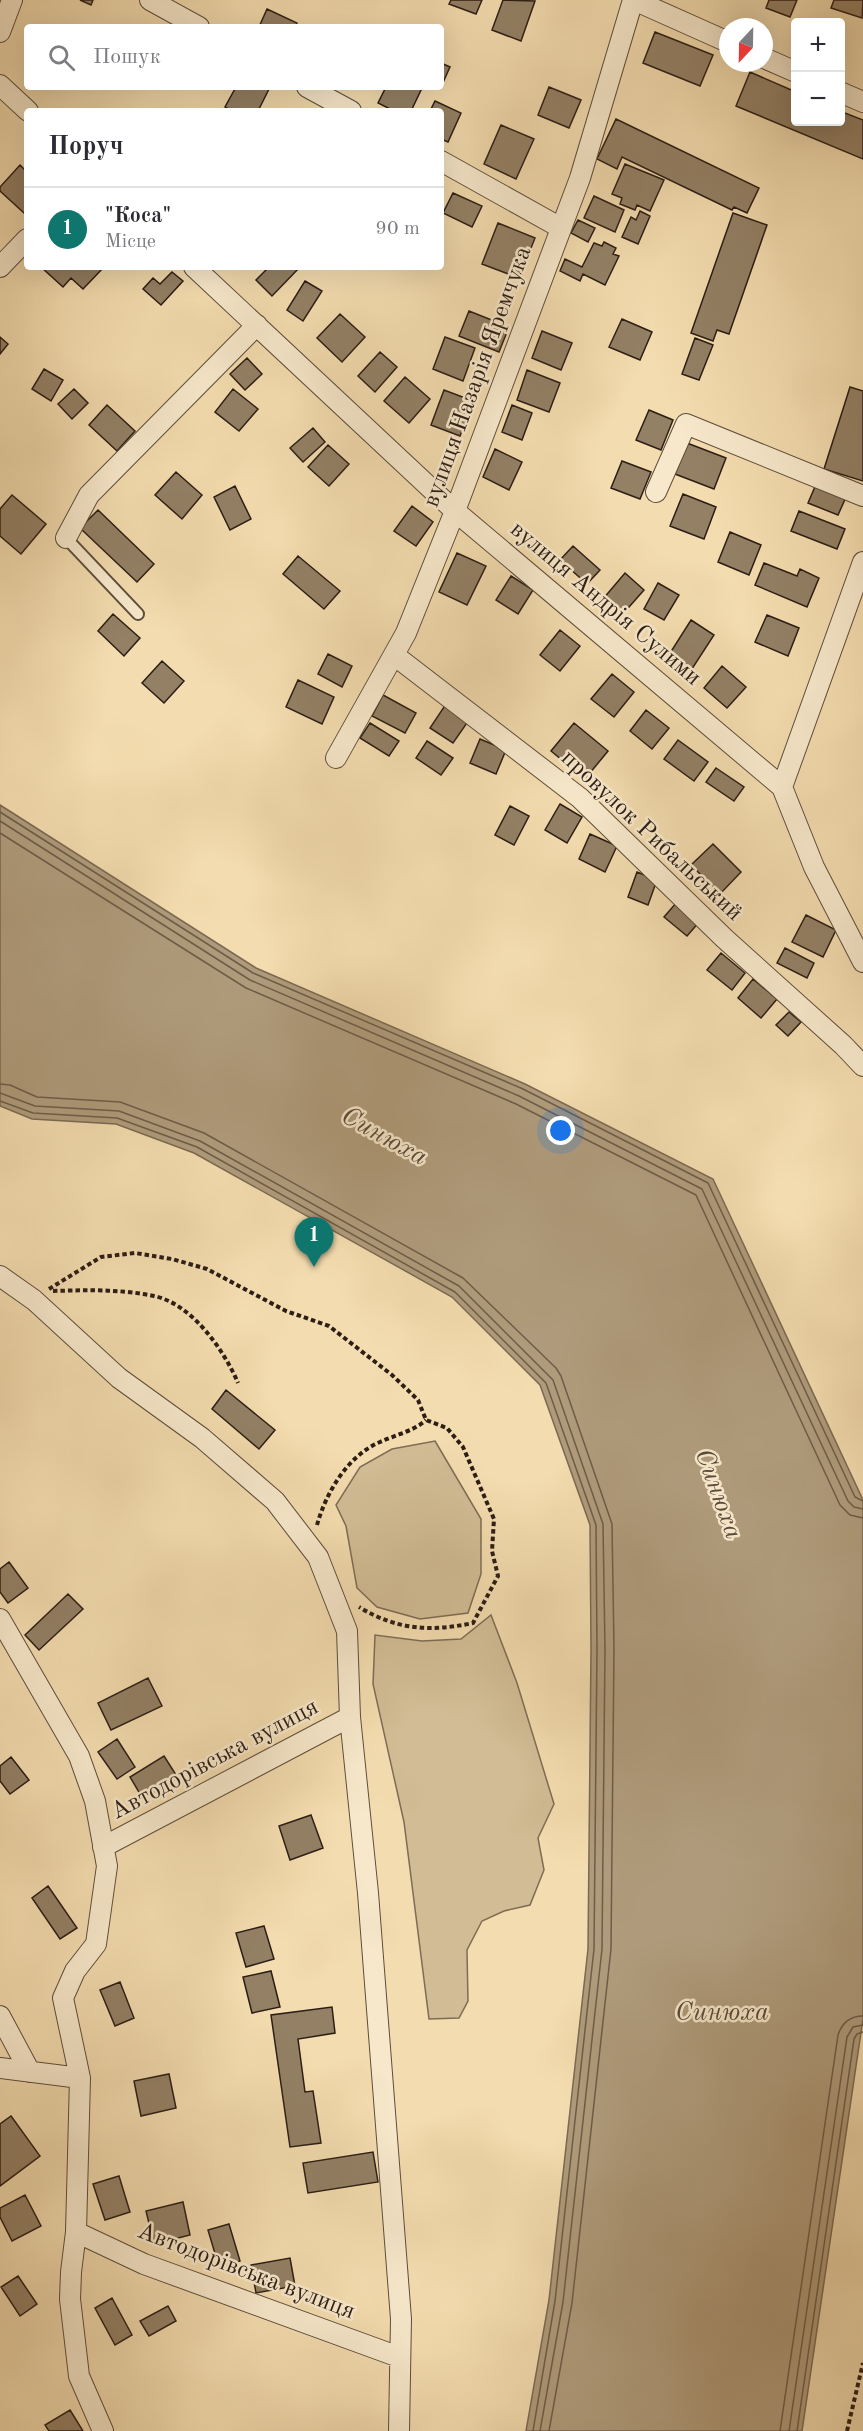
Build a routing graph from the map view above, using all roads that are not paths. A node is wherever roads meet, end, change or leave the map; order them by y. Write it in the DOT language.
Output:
graph roads {
  1 [pos="12,0"];
  2 [pos="150,0"];
  3 [pos="634,0"];
  4 [pos="194,24"];
  5 [pos="0,32"];
  6 [pos="719,38"];
  7 [pos="773,62"];
  8 [pos="791,70"];
  9 [pos="0,85"];
  10 [pos="312,90"];
  11 [pos="845,94"];
  12 [pos="863,102"];
  13 [pos="25,108"];
  14 [pos="346,108"];
  15 [pos="444,163"];
  16 [pos="561,228"];
  17 [pos="24,242"];
  18 [pos="0,267"];
  19 [pos="197,270"];
  20 [pos="256,325"];
  21 [pos="656,492"];
  22 [pos="863,496"];
  23 [pos="455,511"];
  24 [pos="66,538"];
  25 [pos="863,562"];
  26 [pos="138,614"];
  27 [pos="394,655"];
  28 [pos="336,758"];
  29 [pos="782,787"];
  30 [pos="863,962"];
  31 [pos="863,1066"];
  32 [pos="0,1276"];
  33 [pos="0,1619"];
  34 [pos="350,1717"];
  35 [pos="103,1847"];
  36 [pos="0,2016"];
  37 [pos="0,2068"];
  38 [pos="30,2072"];
  39 [pos="80,2078"];
  40 [pos="76,2232"];
  41 [pos="399,2357"];
  42 [pos="103,2431"];
  43 [pos="399,2431"];
  1 -- 5 [label="street"];
  2 -- 4 [label="street"];
  3 -- 6 [label="street"];
  3 -- 16 [label="street, вулиця Назарія Яремчука"];
  7 -- 8 [label="street"];
  9 -- 13 [label="street"];
  10 -- 14 [label="street"];
  11 -- 12 [label="street"];
  15 -- 16 [label="street"];
  16 -- 23 [label="street, вулиця Назарія Яремчука"];
  17 -- 18 [label="street"];
  19 -- 20 [label="street, вулиця Андрія Сулими"];
  20 -- 23 [label="street, вулиця Андрія Сулими"];
  20 -- 24 [label="street"];
  21 -- 22 [label="street"];
  23 -- 27 [label="street, вулиця Назарія Яремчука"];
  23 -- 29 [label="street, вулиця Андрія Сулими"];
  24 -- 26 [label="lane"];
  25 -- 29 [label="street"];
  27 -- 28 [label="street, вулиця Назарія Яремчука"];
  27 -- 31 [label="street, провулок Рибальський"];
  29 -- 30 [label="street, вулиця Андрія Сулими"];
  32 -- 34 [label="street"];
  33 -- 35 [label="street, Автодорівська вулиця"];
  34 -- 35 [label="street, Автодорівська вулиця"];
  34 -- 41 [label="street"];
  35 -- 39 [label="street, Автодорівська вулиця"];
  36 -- 38 [label="street"];
  37 -- 38 [label="street"];
  38 -- 39 [label="street"];
  39 -- 40 [label="street, Автодорівська вулиця"];
  40 -- 41 [label="street, Автодорівська вулиця"];
  40 -- 42 [label="street, Автодорівська вулиця"];
  41 -- 43 [label="street"];
}
